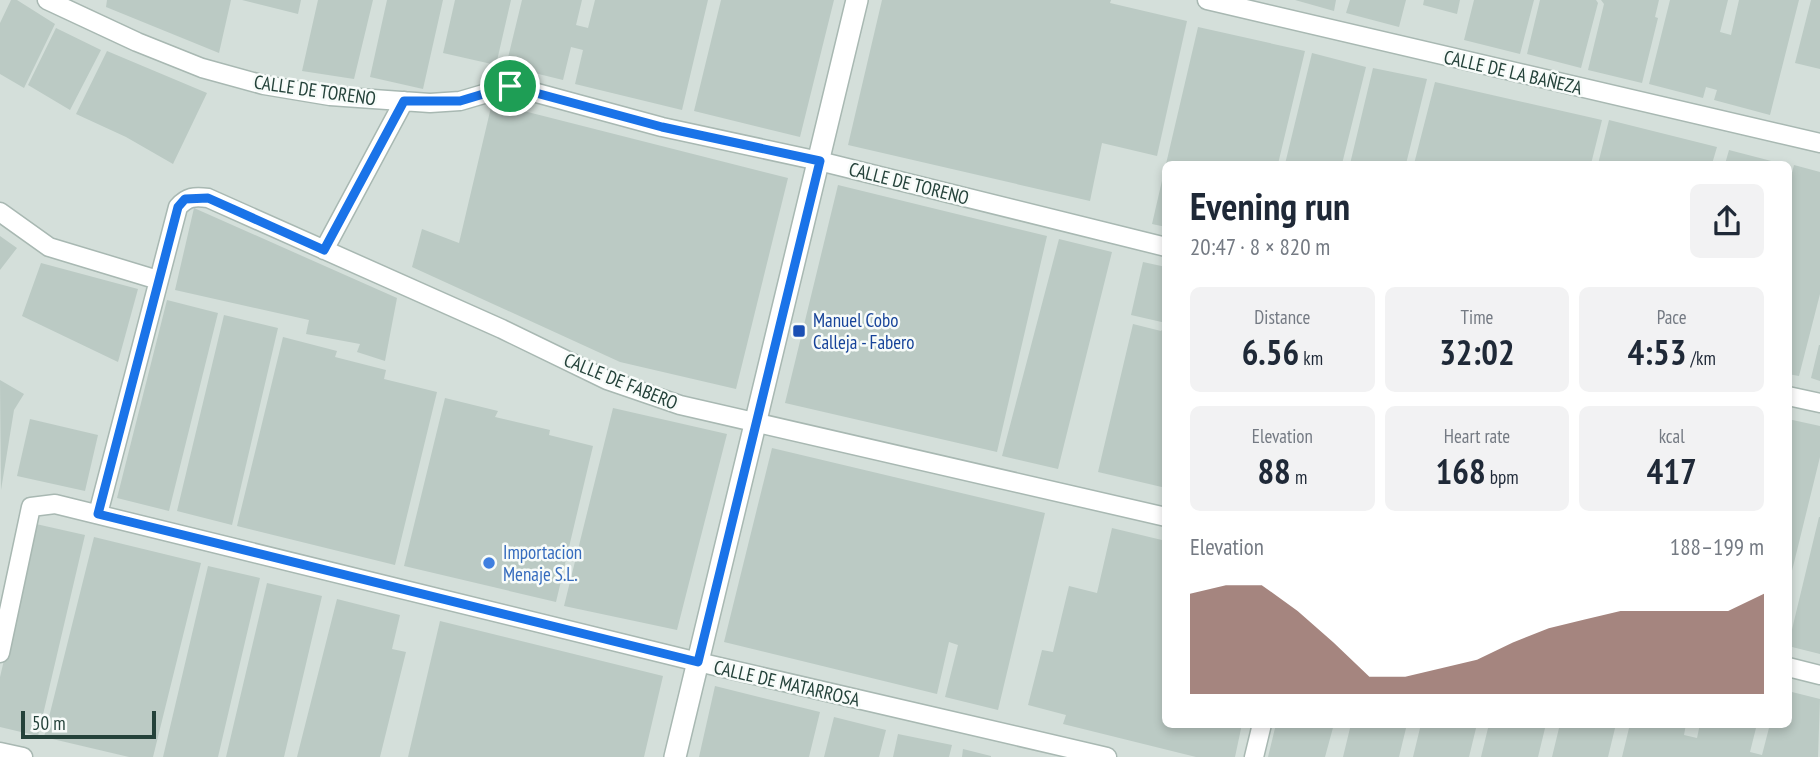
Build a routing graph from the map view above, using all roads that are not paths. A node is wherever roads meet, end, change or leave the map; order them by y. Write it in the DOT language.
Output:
graph roads {
  1 [pos="47,0"];
  2 [pos="857,0"];
  3 [pos="1207,0"];
  4 [pos="404,101"];
  5 [pos="1820,143"];
  6 [pos="820,161"];
  7 [pos="0,212"];
  8 [pos="1162,246"];
  9 [pos="324,250"];
  10 [pos="158,280"];
  11 [pos="1792,397"];
  12 [pos="1820,403"];
  13 [pos="755,421"];
  14 [pos="98,514"];
  15 [pos="1162,516"];
  16 [pos="0,653"];
  17 [pos="698,662"];
  18 [pos="1792,668"];
  19 [pos="1820,675"];
  20 [pos="1261,728"];
  21 [pos="1038,749"];
  22 [pos="0,752"];
  23 [pos="23,757"];
  24 [pos="675,757"];
  25 [pos="1107,757"];
  26 [pos="1254,757"];
  1 -- 4 [label="street, CALLE DE TORENO"];
  2 -- 6 [label="street"];
  3 -- 5 [label="street, CALLE DE LA BAÑEZA"];
  4 -- 6 [label="street, CALLE DE TORENO"];
  4 -- 9 [label="street"];
  6 -- 8 [label="street, CALLE DE TORENO"];
  6 -- 13 [label="street"];
  7 -- 10 [label="street"];
  9 -- 10 [label="street, CALLE DE FABERO"];
  9 -- 13 [label="street, CALLE DE FABERO"];
  10 -- 14 [label="street"];
  11 -- 12 [label="street"];
  13 -- 15 [label="street, CALLE DE FABERO"];
  13 -- 17 [label="street"];
  14 -- 16 [label="street, CALLE DE MATARROSA"];
  14 -- 17 [label="street, CALLE DE MATARROSA"];
  17 -- 21 [label="street, CALLE DE MATARROSA"];
  17 -- 24 [label="street"];
  18 -- 19 [label="street"];
  20 -- 26 [label="street"];
  21 -- 25 [label="street, CALLE DE MATARROSA"];
  22 -- 23 [label="street"];
}
